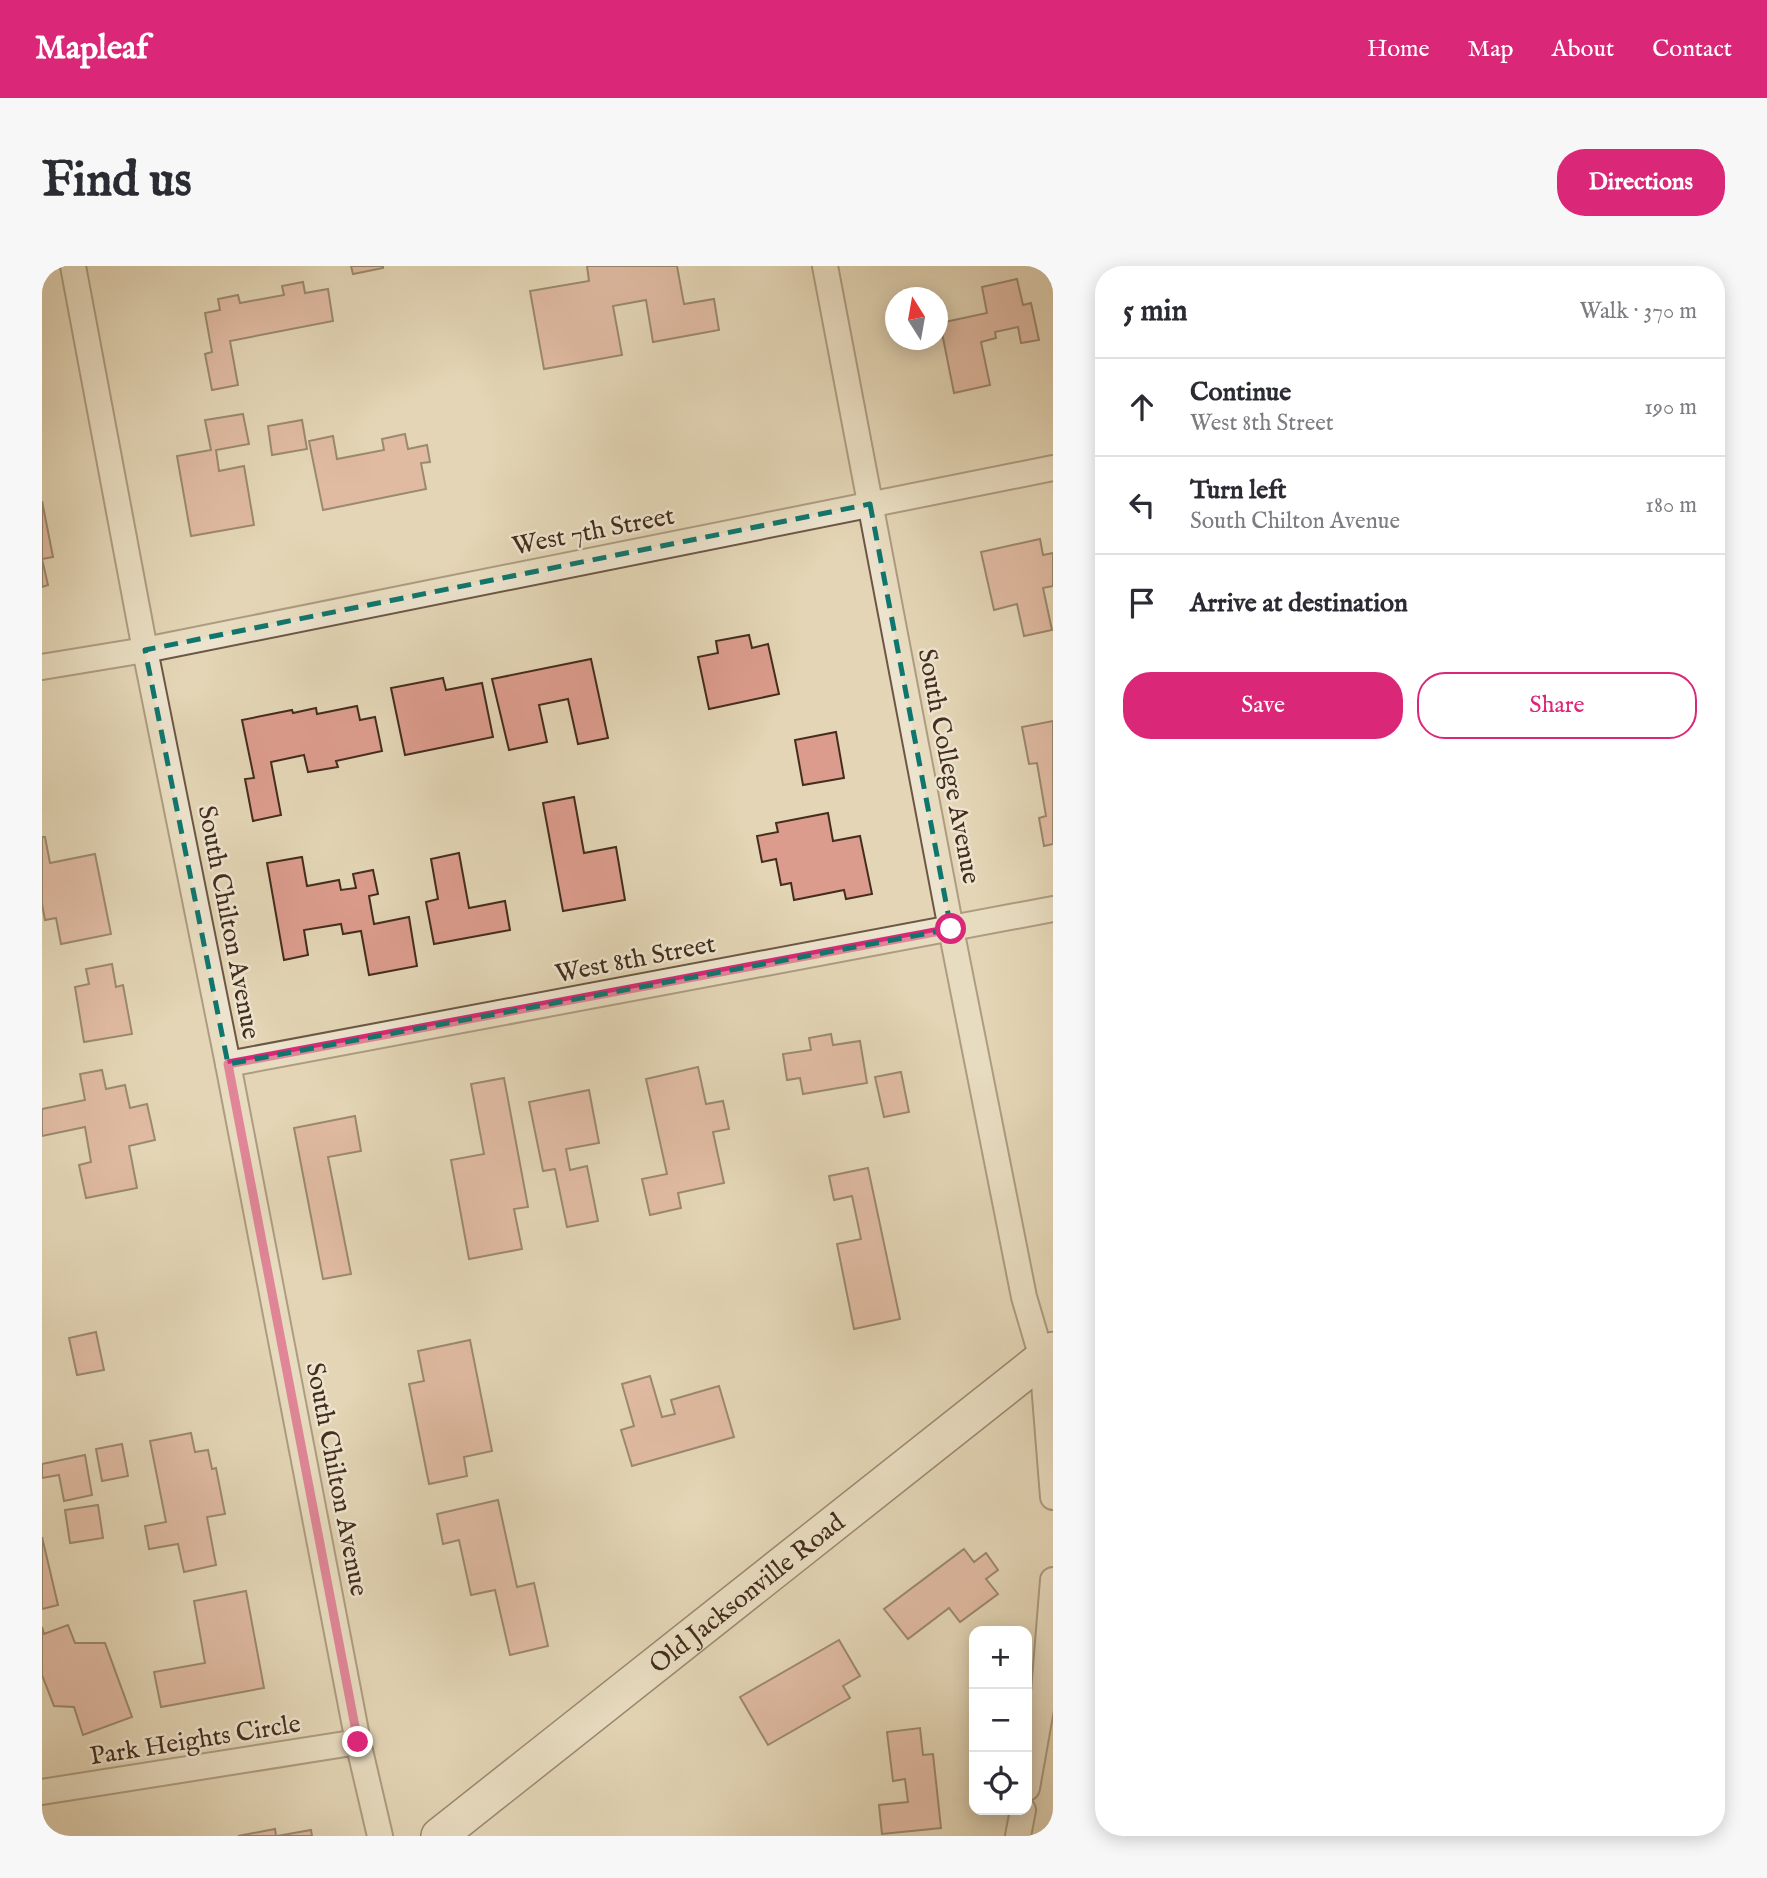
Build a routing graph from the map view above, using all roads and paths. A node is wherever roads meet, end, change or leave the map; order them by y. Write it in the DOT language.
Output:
graph roads {
  1 [pos="74,266"];
  2 [pos="825,266"];
  3 [pos="1053,468"];
  4 [pos="870,504"];
  5 [pos="145,650"];
  6 [pos="42,667"];
  7 [pos="1053,909"];
  8 [pos="951,929"];
  9 [pos="228,1064"];
  10 [pos="1049,1354"];
  11 [pos="1053,1497"];
  12 [pos="1053,1580"];
  13 [pos="1048,1692"];
  14 [pos="358,1742"];
  15 [pos="1032,1765"];
  16 [pos="42,1792"];
  17 [pos="1022,1815"];
  18 [pos="380,1836"];
  19 [pos="439,1836"];
  20 [pos="1018,1836"];
  1 -- 5 [label="street, South Chilton Avenue"];
  2 -- 4 [label="street, South College Avenue"];
  3 -- 4 [label="street, West 7th Street"];
  4 -- 5 [label="street, West 7th Street"];
  4 -- 8 [label="street, South College Avenue"];
  5 -- 6 [label="street"];
  5 -- 9 [label="street, South Chilton Avenue"];
  7 -- 8 [label="street, West 8th Street"];
  8 -- 9 [label="street, West 8th Street"];
  8 -- 10 [label="street, South College Avenue"];
  9 -- 14 [label="street, South Chilton Avenue"];
  10 -- 11 [label="street, South College Avenue"];
  10 -- 19 [label="main road, Old Jacksonville Road"];
  12 -- 13 [label="street"];
  13 -- 15 [label="street"];
  14 -- 16 [label="street, Park Heights Circle"];
  14 -- 18 [label="street, South Chilton Avenue"];
  17 -- 20 [label="street"];
}
